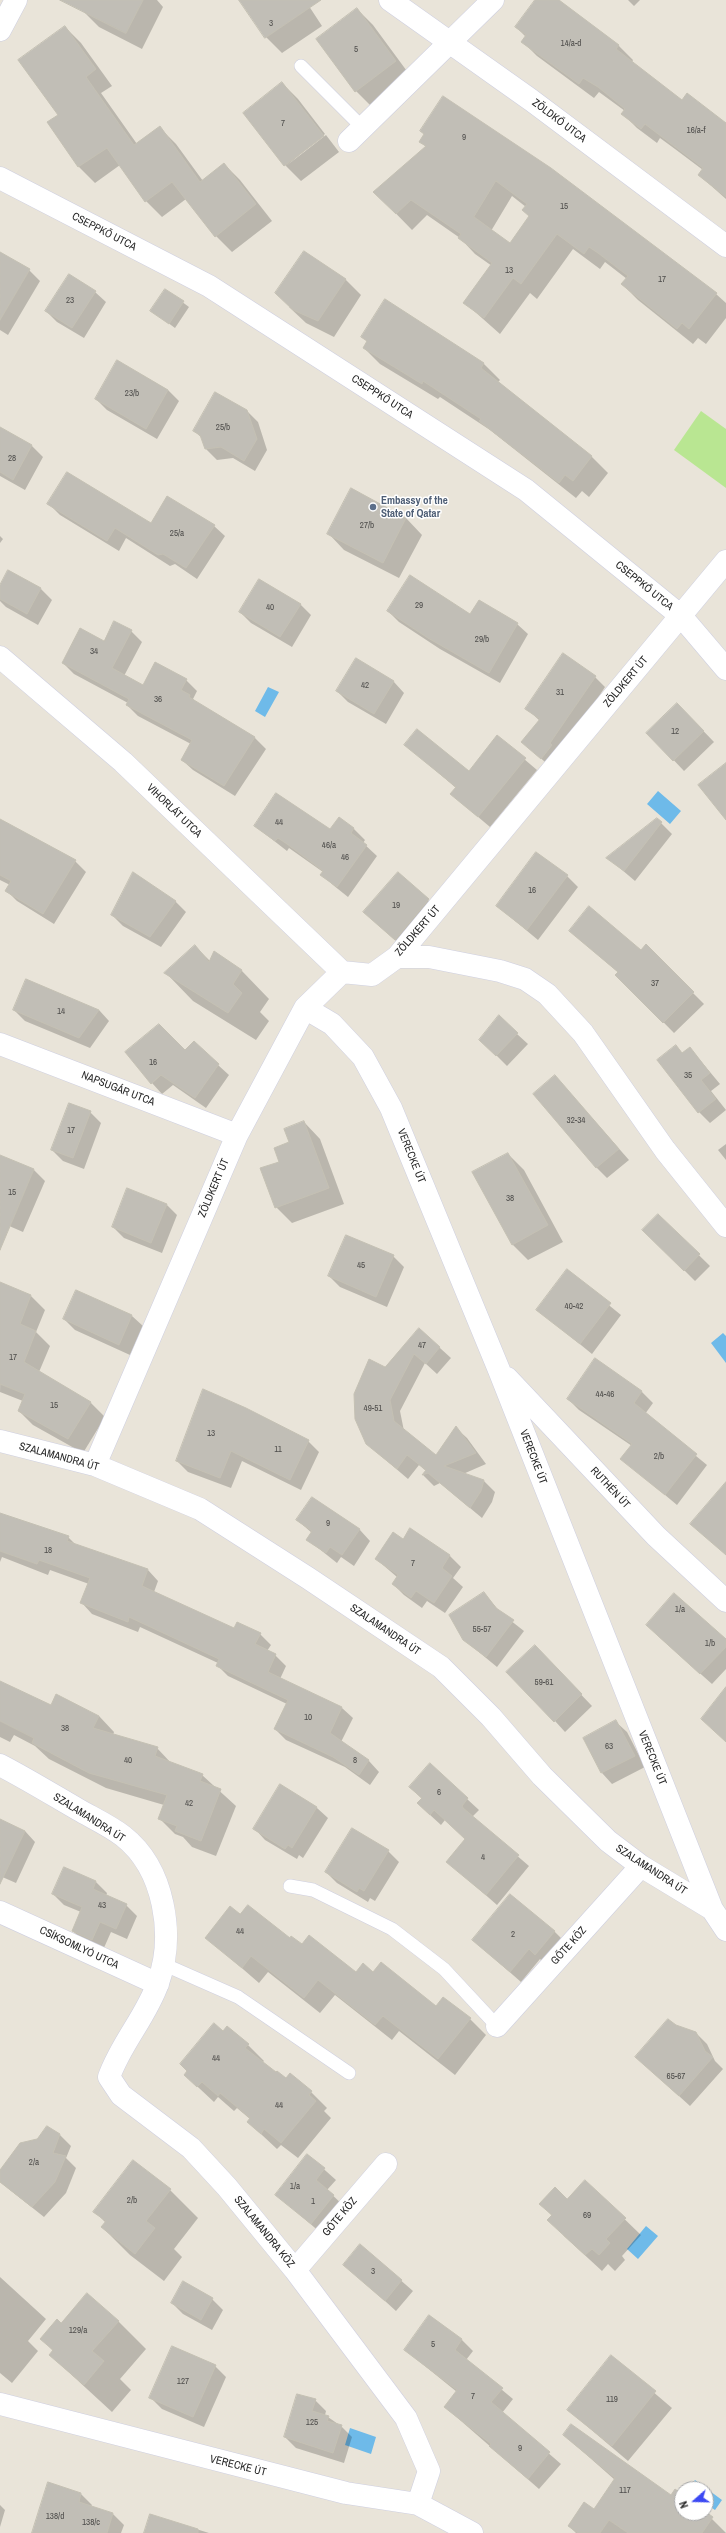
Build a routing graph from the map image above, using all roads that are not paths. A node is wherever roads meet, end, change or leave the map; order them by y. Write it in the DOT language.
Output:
graph roads {
  1 [pos="16,0"];
  2 [pos="390,0"];
  3 [pos="494,0"];
  4 [pos="0,30"];
  5 [pos="451,43"];
  6 [pos="301,66"];
  7 [pos="356,135"];
  8 [pos="0,178"];
  9 [pos="726,246"];
  10 [pos="726,561"];
  11 [pos="681,616"];
  12 [pos="0,658"];
  13 [pos="726,669"];
  14 [pos="398,957"];
  15 [pos="342,972"];
  16 [pos="305,1008"];
  17 [pos="0,1044"];
  18 [pos="237,1135"];
  19 [pos="726,1226"];
  20 [pos="499,1370"];
  21 [pos="0,1441"];
  22 [pos="95,1465"];
  23 [pos="726,1601"];
  24 [pos="0,1765"];
  25 [pos="641,1866"];
  26 [pos="290,1886"];
  27 [pos="712,1909"];
  28 [pos="0,1912"];
  29 [pos="726,1930"];
  30 [pos="161,1974"];
  31 [pos="497,2026"];
  32 [pos="348,2073"];
  33 [pos="386,2164"];
  34 [pos="295,2270"];
  35 [pos="0,2404"];
  36 [pos="418,2504"];
  37 [pos="472,2533"];
  1 -- 4 [label="street"];
  2 -- 5 [label="street, ZÖLDKŐ UTCA"];
  3 -- 5 [label="street"];
  5 -- 7 [label="street"];
  5 -- 9 [label="street, ZÖLDKŐ UTCA"];
  6 -- 7 [label="lane"];
  8 -- 11 [label="street, CSEPPKŐ UTCA"];
  10 -- 11 [label="street, ZÖLDKERT ÚT"];
  11 -- 13 [label="street, CSEPPKŐ UTCA"];
  11 -- 14 [label="street, ZÖLDKERT ÚT"];
  12 -- 15 [label="street, VIHORLÁT UTCA"];
  14 -- 15 [label="street, ZÖLDKERT ÚT"];
  14 -- 19 [label="street"];
  15 -- 16 [label="street, ZÖLDKERT ÚT"];
  16 -- 18 [label="street, ZÖLDKERT ÚT"];
  16 -- 20 [label="street, VERECKE ÚT"];
  17 -- 18 [label="street, NAPSUGÁR UTCA"];
  18 -- 22 [label="street, ZÖLDKERT ÚT"];
  20 -- 23 [label="street, RUTHÉN ÚT"];
  20 -- 27 [label="street, VERECKE ÚT"];
  21 -- 22 [label="street, SZALAMANDRA ÚT"];
  22 -- 25 [label="street, SZALAMANDRA ÚT"];
  24 -- 30 [label="street, SZALAMANDRA ÚT"];
  25 -- 27 [label="street, SZALAMANDRA ÚT"];
  25 -- 31 [label="street, GŐTE KÖZ"];
  26 -- 31 [label="lane"];
  27 -- 29 [label="street, VERECKE ÚT"];
  28 -- 30 [label="street, CSÍKSOMLYÓ UTCA"];
  30 -- 32 [label="lane"];
  30 -- 34 [label="street, SZALAMANDRA KÖZ"];
  33 -- 34 [label="street, GŐTE KÖZ"];
  34 -- 36 [label="street, SZALAMANDRA KÖZ"];
  35 -- 36 [label="street, VERECKE ÚT"];
  36 -- 37 [label="street, VERECKE ÚT"];
}
